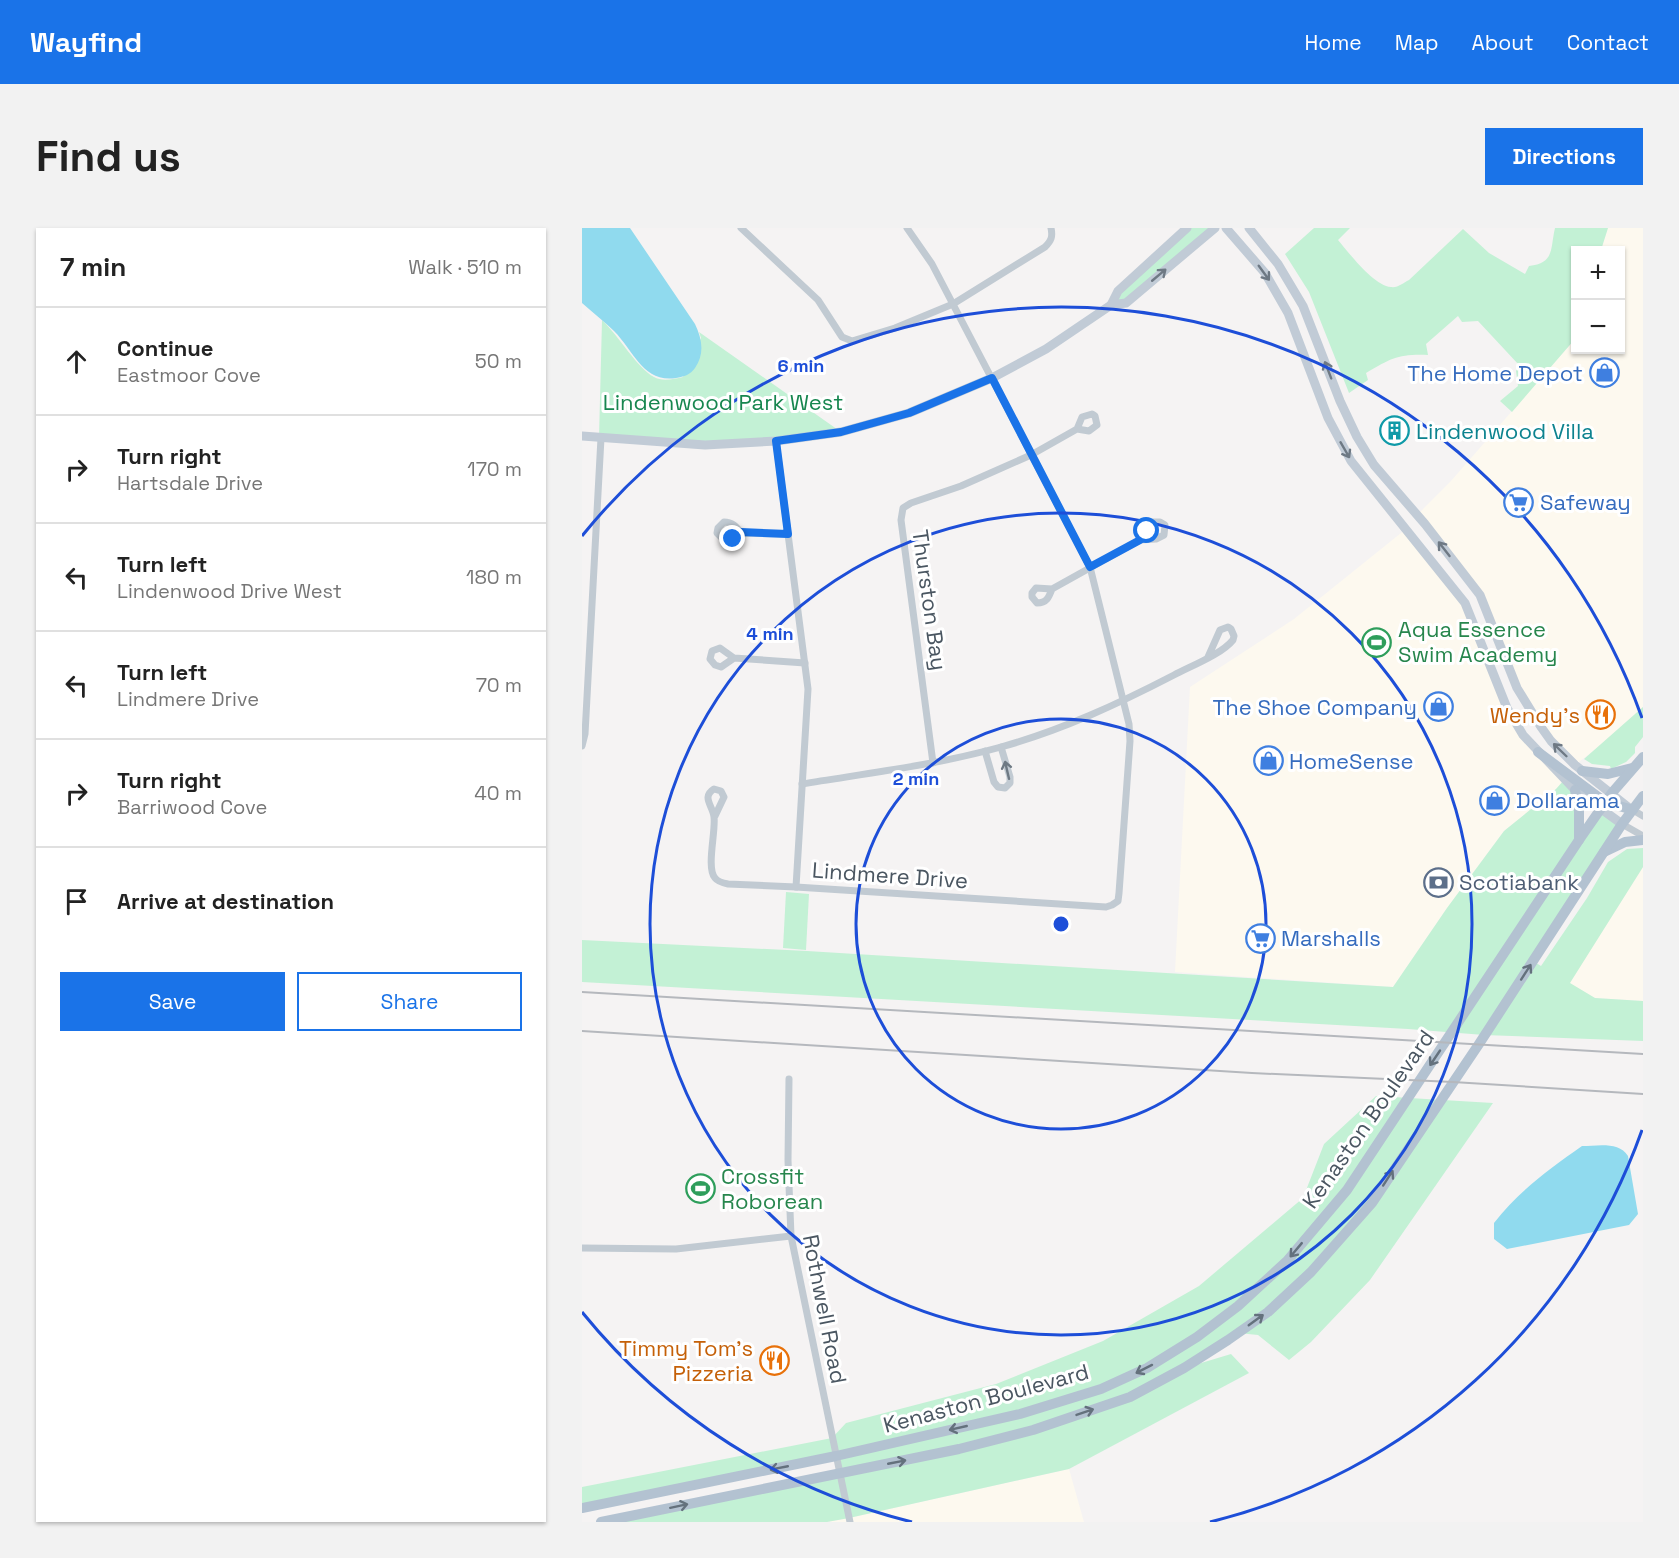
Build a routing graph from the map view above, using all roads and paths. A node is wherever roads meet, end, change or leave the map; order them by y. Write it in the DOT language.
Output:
graph roads {
  1 [pos="741,228"];
  2 [pos="907,228"];
  3 [pos="1051,228"];
  4 [pos="1187,228"];
  5 [pos="1215,228"];
  6 [pos="1226,228"];
  7 [pos="1249,228"];
  8 [pos="953,304"];
  9 [pos="1112,305"];
  10 [pos="992,378"];
  11 [pos="1077,429"];
  12 [pos="582,436"];
  13 [pos="601,438"];
  14 [pos="776,441"];
  15 [pos="1031,455"];
  16 [pos="741,532"];
  17 [pos="788,534"];
  18 [pos="1140,540"];
  19 [pos="1090,567"];
  20 [pos="1052,589"];
  21 [pos="1208,657"];
  22 [pos="734,658"];
  23 [pos="805,663"];
  24 [pos="1122,702"];
  25 [pos="582,746"];
  26 [pos="1001,747"];
  27 [pos="985,751"];
  28 [pos="1538,752"];
  29 [pos="1643,757"];
  30 [pos="933,763"];
  31 [pos="1632,767"];
  32 [pos="1582,771"];
  33 [pos="802,784"];
  34 [pos="1575,790"];
  35 [pos="1643,796"];
  36 [pos="1605,802"];
  37 [pos="1633,810"];
  38 [pos="715,816"];
  39 [pos="1643,816"];
  40 [pos="1622,824"];
  41 [pos="1643,838"];
  42 [pos="1579,840"];
  43 [pos="1604,852"];
  44 [pos="796,887"];
  45 [pos="789,1079"];
  46 [pos="790,1236"];
  47 [pos="582,1248"];
  48 [pos="836,1456"];
  49 [pos="839,1473"];
  50 [pos="582,1508"];
  51 [pos="601,1522"];
  52 [pos="850,1522"];
  1 -- 8 [label="street"];
  2 -- 8 [label="street"];
  3 -- 8 [label="street"];
  4 -- 9 [label="street"];
  9 -- 5 [label="street, one-way"];
  6 -- 28 [label="street, one-way"];
  32 -- 7 [label="street, one-way"];
  8 -- 10 [label="street"];
  9 -- 10 [label="street"];
  10 -- 14 [label="street"];
  10 -- 15 [label="street"];
  11 -- 15 [label="street, Thurston Bay"];
  12 -- 13 [label="street"];
  13 -- 14 [label="street"];
  13 -- 25 [label="street"];
  14 -- 17 [label="street, Lindmere Drive"];
  15 -- 19 [label="street"];
  15 -- 30 [label="street, Thurston Bay"];
  16 -- 17 [label="street"];
  17 -- 23 [label="street, Lindmere Drive"];
  18 -- 19 [label="street"];
  19 -- 20 [label="street"];
  19 -- 24 [label="street"];
  21 -- 24 [label="street"];
  22 -- 23 [label="street"];
  23 -- 33 [label="street, Lindmere Drive"];
  24 -- 26 [label="street"];
  24 -- 44 [label="street, Lindmere Drive"];
  26 -- 27 [label="street"];
  27 -- 26 [label="street, one-way"];
  27 -- 30 [label="street"];
  28 -- 34 [label="street"];
  28 -- 36 [label="main road"];
  29 -- 31 [label="main road, Kenaston Boulevard"];
  30 -- 33 [label="street"];
  31 -- 32 [label="main road"];
  31 -- 36 [label="main road, Kenaston Boulevard"];
  32 -- 36 [label="street"];
  33 -- 44 [label="street, Lindmere Drive"];
  34 -- 36 [label="street"];
  34 -- 42 [label="main road"];
  35 -- 37 [label="main road, Kenaston Boulevard"];
  36 -- 37 [label="main road"];
  36 -- 40 [label="street"];
  36 -- 42 [label="main road, Kenaston Boulevard"];
  37 -- 39 [label="street"];
  37 -- 40 [label="main road, Kenaston Boulevard"];
  38 -- 44 [label="street"];
  40 -- 41 [label="street"];
  40 -- 43 [label="main road, Kenaston Boulevard"];
  41 -- 43 [label="main road"];
  42 -- 48 [label="main road, Kenaston Boulevard, one-way"];
  49 -- 43 [label="main road, Kenaston Boulevard, one-way"];
  45 -- 46 [label="street, Rothwell Road"];
  46 -- 47 [label="street"];
  46 -- 48 [label="street, Rothwell Road"];
  48 -- 49 [label="street, Rothwell Road"];
  48 -- 50 [label="main road, Kenaston Boulevard, one-way"];
  51 -- 49 [label="main road, Kenaston Boulevard, one-way"];
  49 -- 52 [label="street, Rothwell Road"];
}
